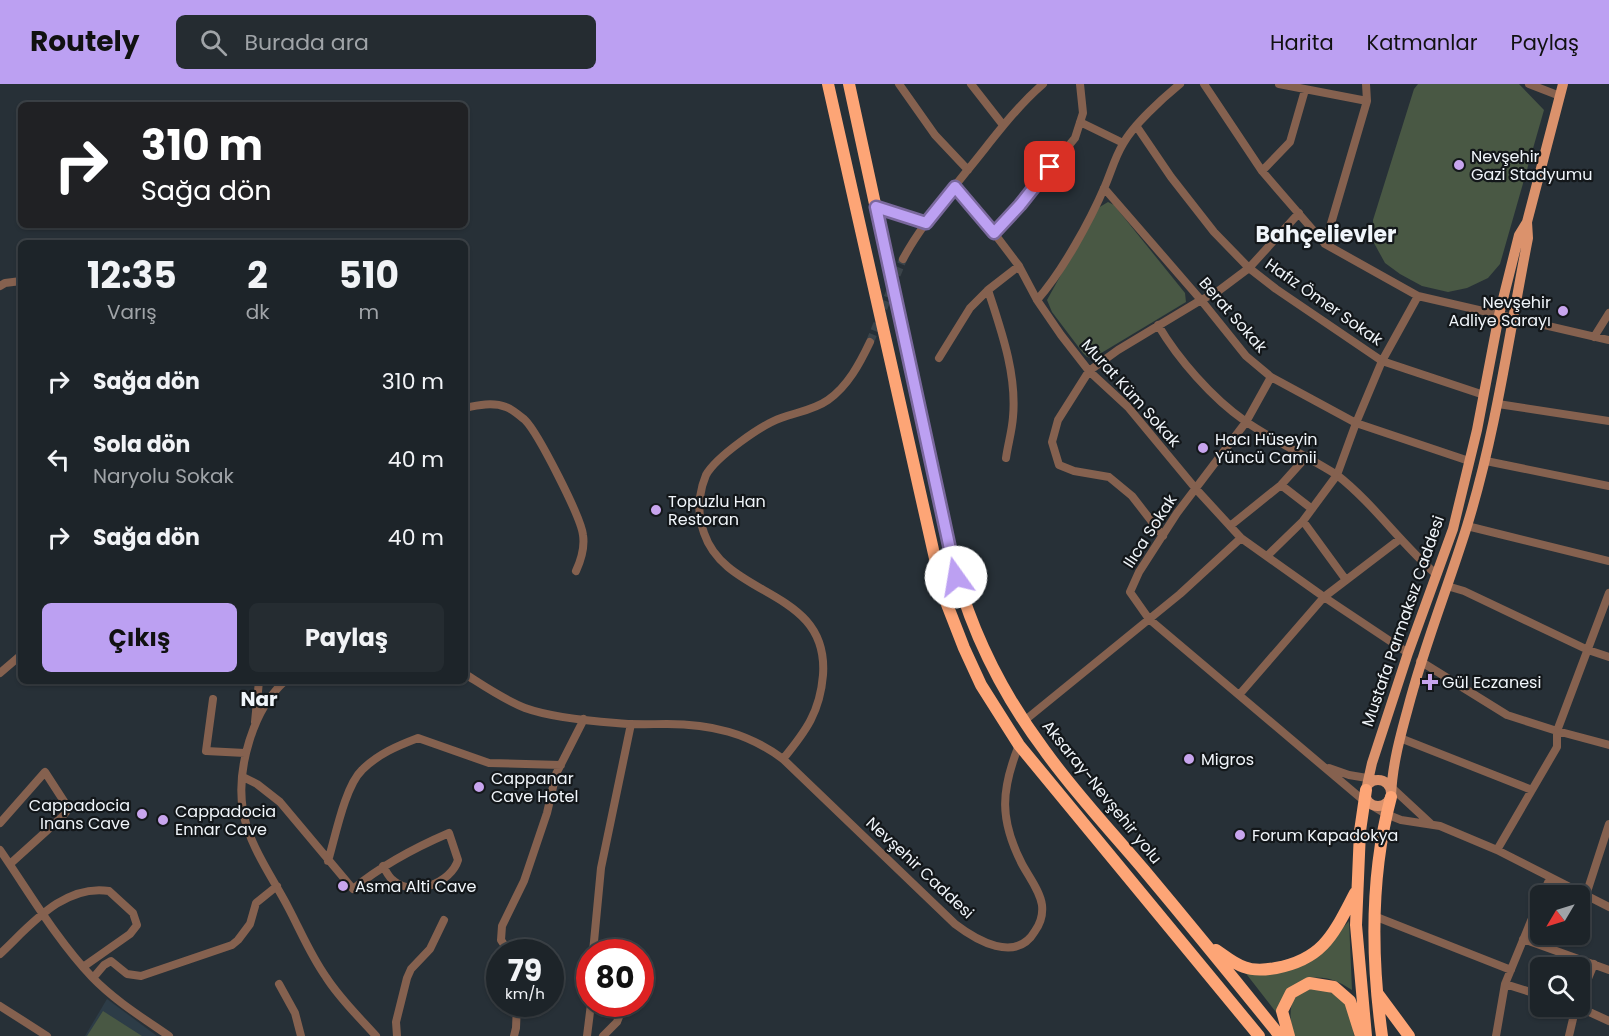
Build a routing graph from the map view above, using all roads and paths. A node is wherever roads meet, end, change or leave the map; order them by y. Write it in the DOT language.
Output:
graph roads {
  1 [pos="828,84"];
  2 [pos="849,84"];
  3 [pos="899,84"];
  4 [pos="971,84"];
  5 [pos="1043,84"];
  6 [pos="1080,84"];
  7 [pos="1180,84"];
  8 [pos="1204,84"];
  9 [pos="1280,84"];
  10 [pos="1366,84"];
  11 [pos="1529,84"];
  12 [pos="1563,84"];
  13 [pos="1305,90"];
  14 [pos="1560,96"];
  15 [pos="1367,101"];
  16 [pos="1080,122"];
  17 [pos="1003,125"];
  18 [pos="1137,127"];
  19 [pos="1123,142"];
  20 [pos="968,170"];
  21 [pos="1262,171"];
  22 [pos="955,187"];
  23 [pos="1104,188"];
  24 [pos="876,207"];
  25 [pos="1299,213"];
  26 [pos="1527,222"];
  27 [pos="926,223"];
  28 [pos="994,233"];
  29 [pos="1326,244"];
  30 [pos="903,259"];
  31 [pos="1018,267"];
  32 [pos="1249,268"];
  33 [pos="18,281"];
  34 [pos="0,286"];
  35 [pos="988,290"];
  36 [pos="1418,296"];
  37 [pos="1037,300"];
  38 [pos="1201,300"];
  39 [pos="1609,313"];
  40 [pos="1499,315"];
  41 [pos="1512,319"];
  42 [pos="1158,325"];
  43 [pos="1594,337"];
  44 [pos="1609,340"];
  45 [pos="870,342"];
  46 [pos="939,358"];
  47 [pos="1382,361"];
  48 [pos="1089,371"];
  49 [pos="1271,377"];
  50 [pos="1484,395"];
  51 [pos="1498,404"];
  52 [pos="468,407"];
  53 [pos="1609,421"];
  54 [pos="1246,422"];
  55 [pos="1356,423"];
  56 [pos="1307,456"];
  57 [pos="1006,458"];
  58 [pos="1469,461"];
  59 [pos="1486,461"];
  60 [pos="1337,475"];
  61 [pos="1281,486"];
  62 [pos="1609,486"];
  63 [pos="1196,489"];
  64 [pos="1312,508"];
  65 [pos="1303,521"];
  66 [pos="1230,526"];
  67 [pos="1467,526"];
  68 [pos="1163,536"];
  69 [pos="1241,538"];
  70 [pos="1400,539"];
  71 [pos="1267,556"];
  72 [pos="1609,561"];
  73 [pos="576,571"];
  74 [pos="1437,575"];
  75 [pos="1346,580"];
  76 [pos="1447,586"];
  77 [pos="1609,593"];
  78 [pos="1323,597"];
  79 [pos="1149,619"];
  80 [pos="1588,650"];
  81 [pos="1408,653"];
  82 [pos="1609,657"];
  83 [pos="18,658"];
  84 [pos="1420,661"];
  85 [pos="0,673"];
  86 [pos="468,676"];
  87 [pos="259,684"];
  88 [pos="278,684"];
  89 [pos="1239,695"];
  90 [pos="213,699"];
  91 [pos="584,719"];
  92 [pos="1024,721"];
  93 [pos="255,723"];
  94 [pos="632,724"];
  95 [pos="1557,731"];
  96 [pos="1400,738"];
  97 [pos="1019,745"];
  98 [pos="1609,745"];
  99 [pos="245,753"];
  100 [pos="783,759"];
  101 [pos="561,765"];
  102 [pos="1326,767"];
  103 [pos="243,777"];
  104 [pos="1377,790"];
  105 [pos="1532,790"];
  106 [pos="1386,814"];
  107 [pos="0,823"];
  108 [pos="1431,824"];
  109 [pos="1609,824"];
  110 [pos="1607,845"];
  111 [pos="0,849"];
  112 [pos="1497,850"];
  113 [pos="328,861"];
  114 [pos="10,864"];
  115 [pos="383,866"];
  116 [pos="1550,878"];
  117 [pos="1547,885"];
  118 [pos="1565,885"];
  119 [pos="1590,885"];
  120 [pos="277,886"];
  121 [pos="1357,889"];
  122 [pos="1590,897"];
  123 [pos="1609,907"];
  124 [pos="44,913"];
  125 [pos="1374,916"];
  126 [pos="444,920"];
  127 [pos="1530,923"];
  128 [pos="501,939"];
  129 [pos="594,939"];
  130 [pos="1523,939"];
  131 [pos="1206,944"];
  132 [pos="0,954"];
  133 [pos="1594,964"];
  134 [pos="83,967"];
  135 [pos="1511,970"];
  136 [pos="1609,970"];
  137 [pos="1590,974"];
  138 [pos="93,978"];
  139 [pos="279,984"];
  140 [pos="1506,984"];
  141 [pos="1375,990"];
  142 [pos="1530,992"];
  143 [pos="1223,993"];
  144 [pos="0,1006"];
  145 [pos="1590,1012"];
  146 [pos="516,1017"];
  147 [pos="589,1017"];
  148 [pos="619,1017"];
  149 [pos="1573,1017"];
  150 [pos="1609,1020"];
  151 [pos="47,1036"];
  152 [pos="169,1036"];
  153 [pos="301,1036"];
  154 [pos="376,1036"];
  155 [pos="397,1036"];
  156 [pos="514,1036"];
  157 [pos="587,1036"];
  158 [pos="603,1036"];
  159 [pos="1248,1036"];
  160 [pos="1259,1036"];
  161 [pos="1280,1036"];
  162 [pos="1289,1036"];
  163 [pos="1361,1036"];
  164 [pos="1366,1036"];
  165 [pos="1382,1036"];
  166 [pos="1409,1036"];
  167 [pos="1496,1036"];
  168 [pos="1569,1036"];
  1 -- 97 [label="highway, Aksaray-Nevşehir yolu"];
  2 -- 24 [label="highway, Aksaray-Nevşehir yolu"];
  3 -- 20 [label="street"];
  4 -- 17 [label="street"];
  5 -- 17 [label="street"];
  6 -- 16 [label="street"];
  7 -- 18 [label="street"];
  8 -- 21 [label="street"];
  9 -- 13 [label="street"];
  10 -- 15 [label="street"];
  11 -- 14 [label="street"];
  12 -- 14 [label="main road, Mustafa Parmaksız Caddesi"];
  13 -- 15 [label="street"];
  13 -- 21 [label="street"];
  14 -- 26 [label="main road, Mustafa Parmaksız Caddesi"];
  15 -- 29 [label="street"];
  16 -- 19 [label="street"];
  16 -- 28 [label="street"];
  17 -- 20 [label="street"];
  18 -- 19 [label="street"];
  18 -- 32 [label="street, Hafız Ömer Sokak"];
  19 -- 23 [label="street"];
  20 -- 22 [label="street"];
  21 -- 25 [label="street"];
  22 -- 27 [label="street"];
  22 -- 28 [label="street, Murat Küm Sokak"];
  23 -- 37 [label="street"];
  23 -- 38 [label="street, Berat Sokak"];
  24 -- 27 [label="street"];
  24 -- 92 [label="highway, Aksaray-Nevşehir yolu"];
  25 -- 29 [label="street"];
  25 -- 32 [label="street"];
  26 -- 40 [label="main road, Mustafa Parmaksız Caddesi"];
  26 -- 41 [label="main road, Mustafa Parmaksız Caddesi"];
  27 -- 30 [label="street"];
  28 -- 31 [label="street, Murat Küm Sokak"];
  29 -- 36 [label="street"];
  31 -- 35 [label="street"];
  31 -- 37 [label="street, Murat Küm Sokak"];
  32 -- 38 [label="street"];
  32 -- 47 [label="street, Hafız Ömer Sokak"];
  33 -- 34 [label="street"];
  35 -- 46 [label="street"];
  35 -- 57 [label="street"];
  36 -- 40 [label="street"];
  36 -- 47 [label="street"];
  37 -- 48 [label="street, Murat Küm Sokak"];
  38 -- 42 [label="street"];
  38 -- 49 [label="street, Berat Sokak"];
  39 -- 43 [label="street"];
  40 -- 41 [label="street"];
  40 -- 50 [label="main road, Mustafa Parmaksız Caddesi"];
  41 -- 43 [label="street"];
  41 -- 51 [label="main road, Mustafa Parmaksız Caddesi"];
  42 -- 48 [label="street"];
  42 -- 54 [label="street"];
  43 -- 44 [label="street"];
  45 -- 100 [label="street"];
  47 -- 50 [label="street, Hafız Ömer Sokak"];
  47 -- 55 [label="street"];
  48 -- 63 [label="street, Murat Küm Sokak"];
  48 -- 68 [label="street"];
  49 -- 54 [label="street, Ilıca Sokak"];
  49 -- 55 [label="street, Berat Sokak"];
  50 -- 58 [label="main road, Mustafa Parmaksız Caddesi"];
  51 -- 53 [label="street"];
  51 -- 59 [label="main road, Mustafa Parmaksız Caddesi"];
  52 -- 73 [label="street"];
  54 -- 56 [label="street"];
  54 -- 63 [label="street, Ilıca Sokak"];
  55 -- 58 [label="street, Berat Sokak"];
  55 -- 60 [label="street"];
  56 -- 60 [label="street"];
  56 -- 61 [label="street"];
  58 -- 74 [label="main road, Mustafa Parmaksız Caddesi"];
  59 -- 62 [label="street"];
  59 -- 67 [label="main road, Mustafa Parmaksız Caddesi"];
  60 -- 64 [label="street"];
  60 -- 70 [label="street"];
  61 -- 64 [label="street"];
  61 -- 66 [label="street"];
  63 -- 66 [label="street, Murat Küm Sokak"];
  63 -- 68 [label="street, Ilıca Sokak"];
  64 -- 65 [label="street"];
  65 -- 71 [label="street"];
  65 -- 75 [label="street"];
  66 -- 69 [label="street, Murat Küm Sokak"];
  67 -- 72 [label="street"];
  67 -- 76 [label="main road, Mustafa Parmaksız Caddesi"];
  68 -- 79 [label="street, Ilıca Sokak"];
  69 -- 71 [label="street, Murat Küm Sokak"];
  69 -- 79 [label="street"];
  70 -- 74 [label="street"];
  70 -- 75 [label="street"];
  71 -- 78 [label="street, Murat Küm Sokak"];
  74 -- 81 [label="main road, Mustafa Parmaksız Caddesi"];
  75 -- 78 [label="street"];
  76 -- 80 [label="street"];
  76 -- 84 [label="main road, Mustafa Parmaksız Caddesi"];
  77 -- 80 [label="street"];
  78 -- 81 [label="street, Murat Küm Sokak"];
  78 -- 89 [label="street"];
  79 -- 89 [label="street"];
  79 -- 92 [label="street"];
  80 -- 82 [label="street"];
  80 -- 95 [label="street"];
  81 -- 104 [label="main road, Mustafa Parmaksız Caddesi"];
  83 -- 85 [label="street"];
  84 -- 95 [label="street"];
  84 -- 96 [label="main road, Mustafa Parmaksız Caddesi"];
  86 -- 91 [label="street"];
  87 -- 93 [label="street"];
  88 -- 93 [label="street"];
  89 -- 102 [label="street"];
  90 -- 99 [label="street"];
  91 -- 94 [label="street"];
  91 -- 101 [label="street"];
  92 -- 131 [label="highway, Aksaray-Nevşehir yolu"];
  93 -- 99 [label="street"];
  94 -- 100 [label="street, Nevşehir Caddesi"];
  94 -- 129 [label="street"];
  95 -- 98 [label="street"];
  95 -- 105 [label="street"];
  96 -- 104 [label="main road, Mustafa Parmaksız Caddesi"];
  96 -- 105 [label="street"];
  97 -- 100 [label="street, Nevşehir Caddesi"];
  97 -- 143 [label="highway, Aksaray-Nevşehir yolu"];
  99 -- 103 [label="street"];
  101 -- 113 [label="street"];
  101 -- 128 [label="street"];
  102 -- 104 [label="street"];
  102 -- 104 [label="street"];
  103 -- 113 [label="street"];
  103 -- 120 [label="street"];
  104 -- 106 [label="highway"];
  104 -- 106 [label="street"];
  104 -- 108 [label="street"];
  104 -- 121 [label="highway, Mustafa Parmaksız Caddesi"];
  105 -- 112 [label="street"];
  106 -- 108 [label="street"];
  106 -- 125 [label="highway"];
  107 -- 114 [label="street"];
  108 -- 112 [label="street"];
  109 -- 110 [label="street"];
  110 -- 119 [label="street"];
  111 -- 114 [label="street"];
  112 -- 116 [label="street"];
  113 -- 115 [label="street"];
  114 -- 124 [label="street"];
  115 -- 115 [label="street"];
  116 -- 117 [label="street"];
  116 -- 118 [label="street"];
  120 -- 138 [label="street"];
  120 -- 154 [label="street"];
  121 -- 131 [label="highway"];
  121 -- 164 [label="highway, Mustafa Parmaksız Caddesi"];
  122 -- 123 [label="street"];
  124 -- 132 [label="street"];
  124 -- 134 [label="street"];
  124 -- 134 [label="street"];
  125 -- 135 [label="street"];
  125 -- 141 [label="highway"];
  126 -- 155 [label="street"];
  127 -- 130 [label="street"];
  130 -- 133 [label="street"];
  130 -- 135 [label="street"];
  131 -- 161 [label="highway, Aksaray-Nevşehir yolu"];
  133 -- 136 [label="street"];
  133 -- 137 [label="street"];
  134 -- 138 [label="street"];
  135 -- 140 [label="street"];
  138 -- 152 [label="street"];
  139 -- 153 [label="street"];
  140 -- 142 [label="street"];
  140 -- 167 [label="street"];
  141 -- 165 [label="highway"];
  141 -- 166 [label="highway"];
  143 -- 159 [label="highway"];
  143 -- 160 [label="highway, Aksaray-Nevşehir yolu"];
  144 -- 151 [label="street"];
  145 -- 150 [label="street"];
  146 -- 156 [label="street"];
  147 -- 157 [label="street"];
  148 -- 158 [label="street"];
  149 -- 168 [label="street"];
  162 -- 163 [label="highway"];
}
